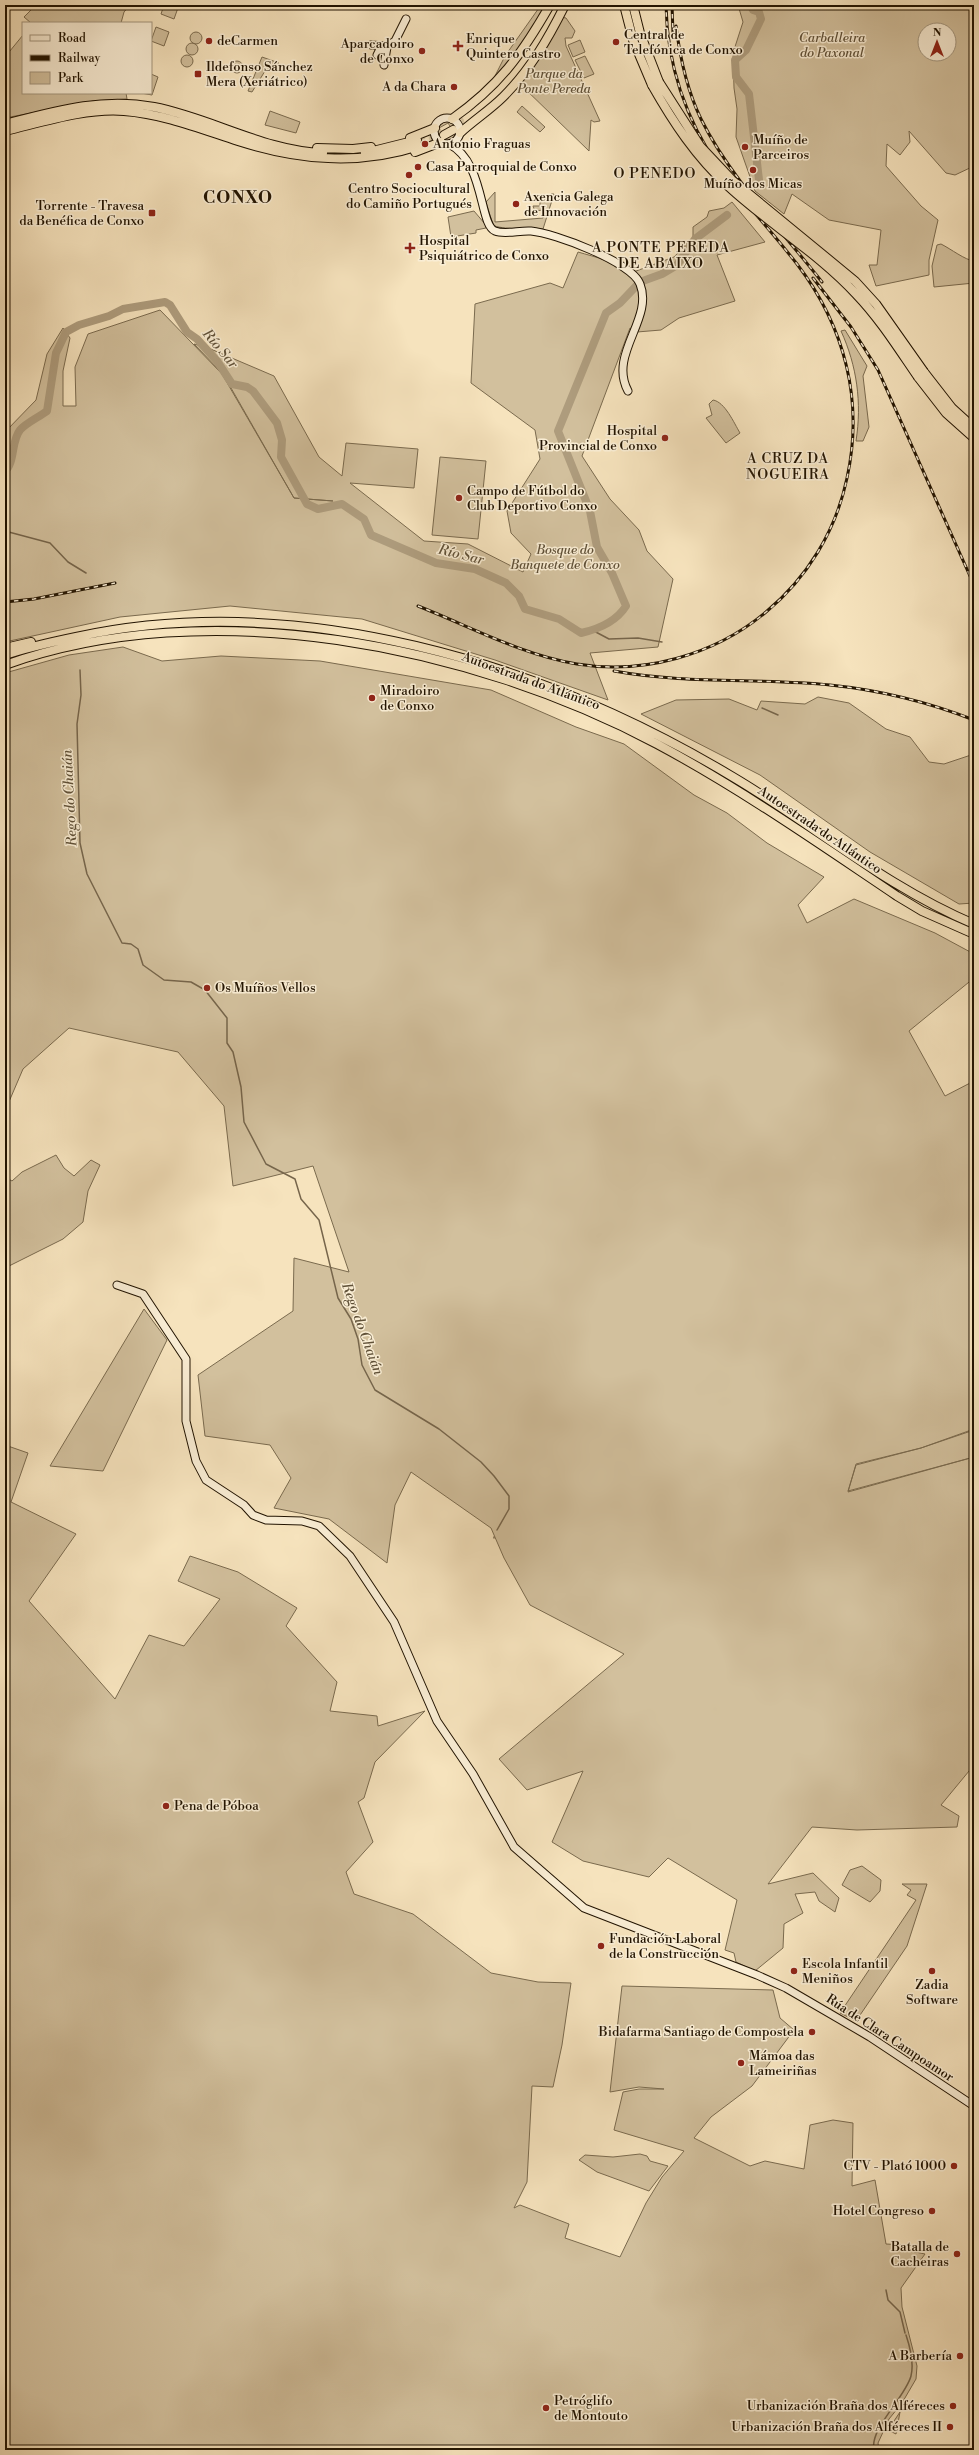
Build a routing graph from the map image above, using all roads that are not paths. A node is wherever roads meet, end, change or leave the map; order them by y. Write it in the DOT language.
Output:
graph roads {
  1 [pos="550,5"];
  2 [pos="555,5"];
  3 [pos="561,5"];
  4 [pos="564,5"];
  5 [pos="633,5"];
  6 [pos="624,7"];
  7 [pos="406,19"];
  8 [pos="551,23"];
  9 [pos="370,45"];
  10 [pos="387,47"];
  11 [pos="384,65"];
  12 [pos="655,84"];
  13 [pos="5,124"];
  14 [pos="455,129"];
  15 [pos="5,131"];
  16 [pos="442,136"];
  17 [pos="418,140"];
  18 [pos="260,147"];
  19 [pos="463,154"];
  20 [pos="921,375"];
  21 [pos="628,391"];
  22 [pos="974,428"];
  23 [pos="974,438"];
  24 [pos="109,630"];
  25 [pos="5,648"];
  26 [pos="5,655"];
  27 [pos="5,665"];
  28 [pos="974,924"];
  29 [pos="974,934"];
  30 [pos="117,1284"];
  31 [pos="974,2106"];
  1 -- 14 [label="highway"];
  2 -- 8 [label="highway"];
  3 -- 8 [label="highway"];
  4 -- 8 [label="highway"];
  4 -- 14 [label="highway"];
  5 -- 12 [label="highway"];
  6 -- 12 [label="highway"];
  7 -- 10 [label="street"];
  9 -- 10 [label="street"];
  10 -- 11 [label="street"];
  12 -- 20 [label="highway, bridge"];
  13 -- 17 [label="highway"];
  14 -- 16 [label="highway"];
  14 -- 16 [label="street"];
  14 -- 19 [label="street"];
  15 -- 18 [label="highway"];
  16 -- 17 [label="highway"];
  16 -- 18 [label="highway"];
  16 -- 19 [label="street"];
  17 -- 18 [label="highway"];
  19 -- 21 [label="street"];
  20 -- 22 [label="highway"];
  20 -- 23 [label="highway"];
  24 -- 25 [label="highway"];
  24 -- 26 [label="highway, Autoestrada do Atlántico"];
  24 -- 28 [label="highway, Autoestrada do Atlántico"];
  27 -- 29 [label="highway, Autoestrada do Atlántico"];
  30 -- 31 [label="street, Rúa de Clara Campoamor"];
}
